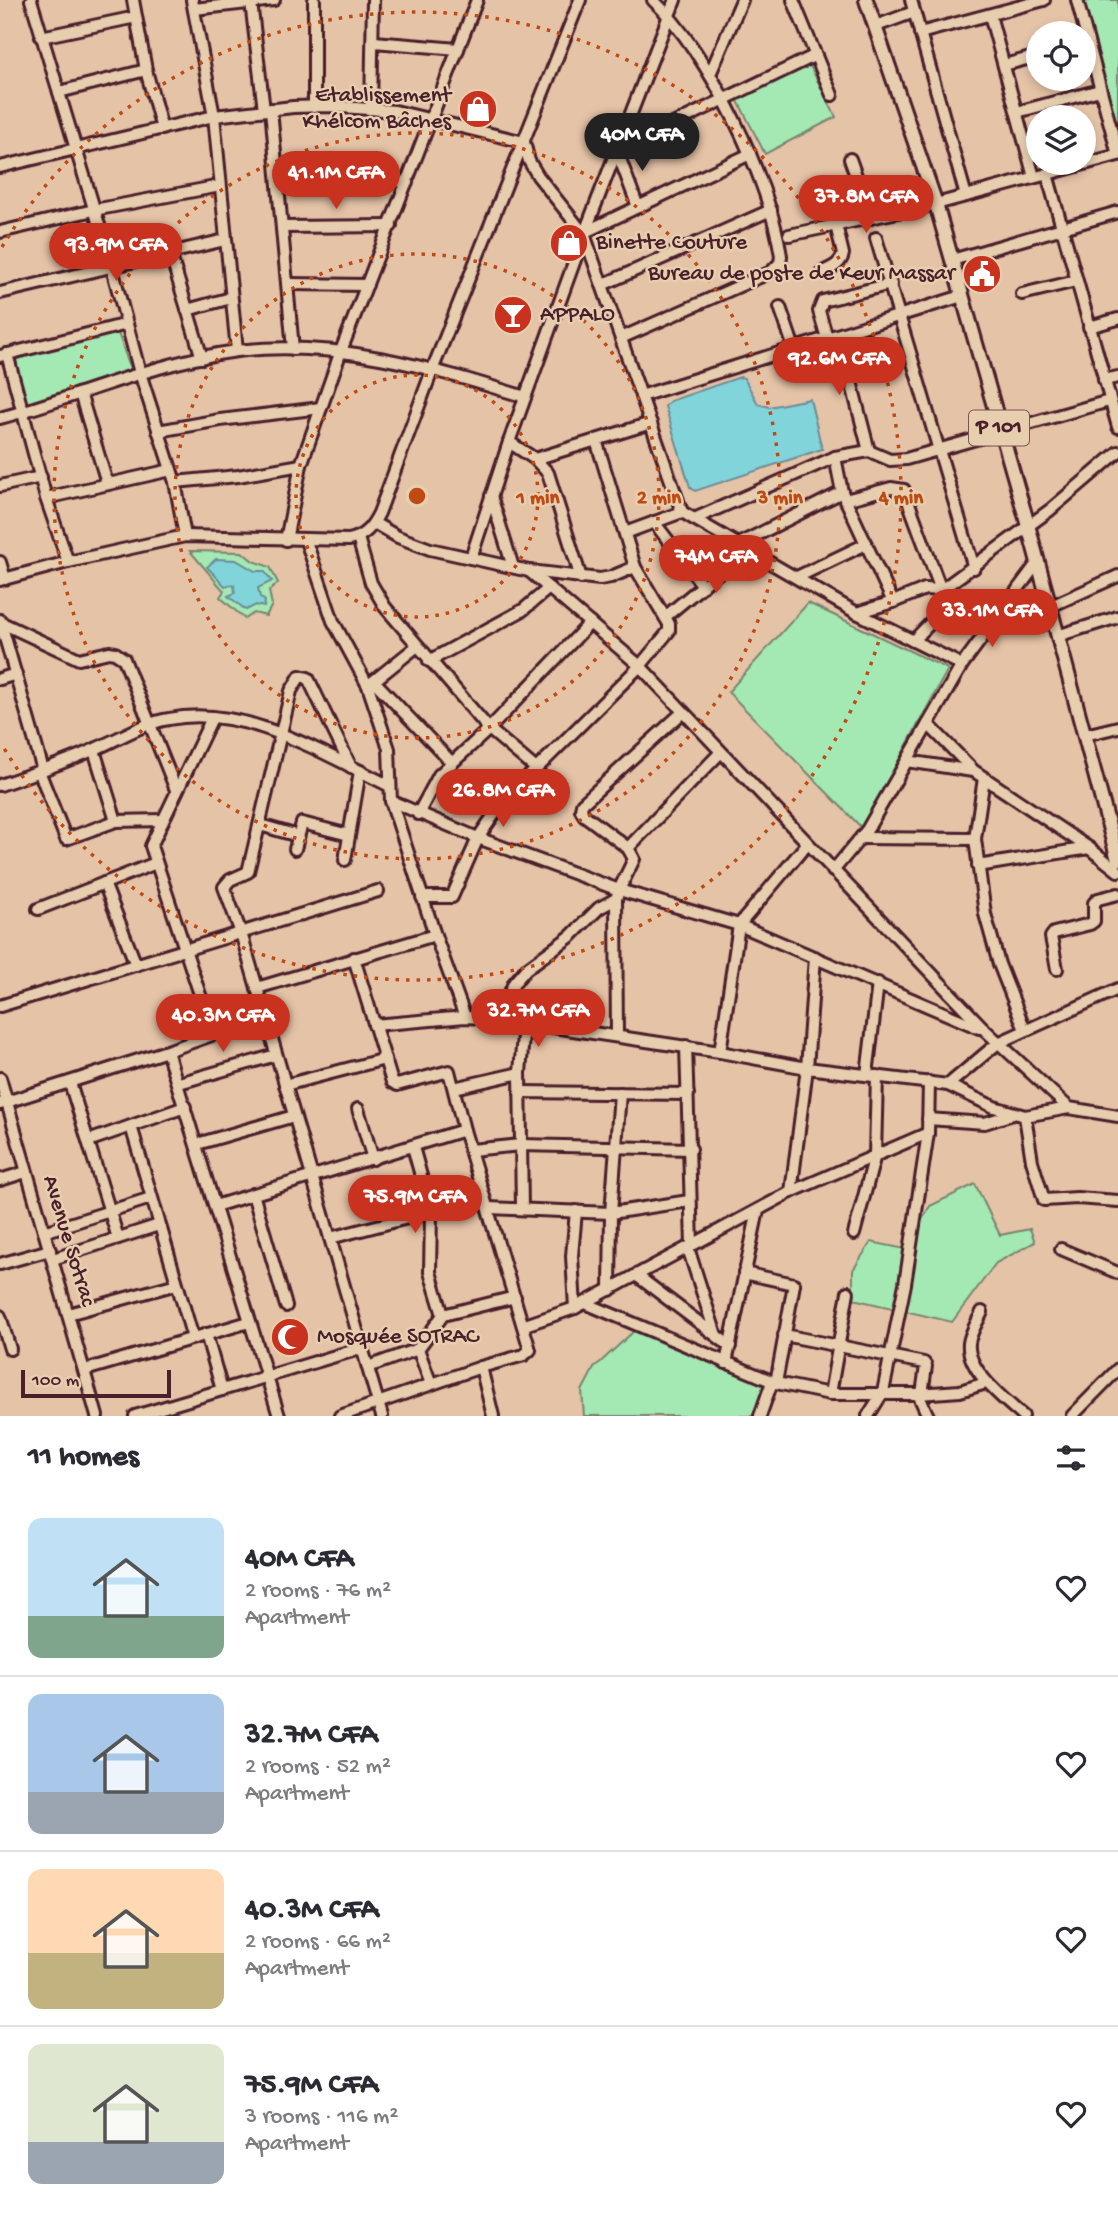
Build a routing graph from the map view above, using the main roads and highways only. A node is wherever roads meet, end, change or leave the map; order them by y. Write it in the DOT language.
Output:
graph roads {
  1 [pos="866,0"];
  2 [pos="1118,860"];
  1 -- 2 [label="main road, P 101"];
}
